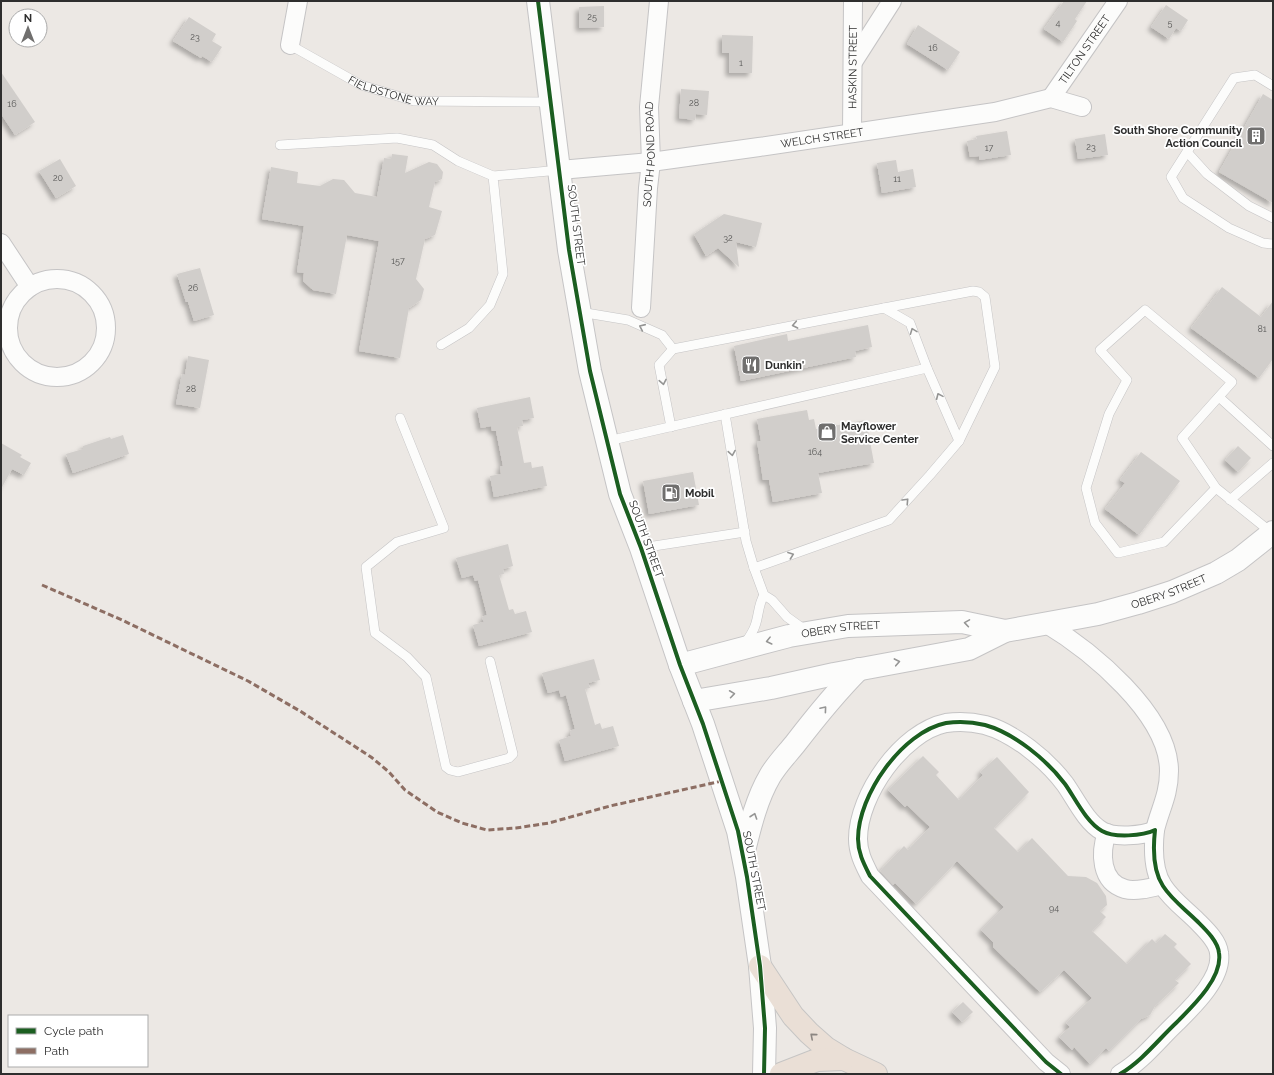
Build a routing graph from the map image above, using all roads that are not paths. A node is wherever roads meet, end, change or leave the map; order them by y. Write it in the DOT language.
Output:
graph roads {
  1 [pos="298,1"];
  2 [pos="538,1"];
  3 [pos="658,1"];
  4 [pos="853,1"];
  5 [pos="892,1"];
  6 [pos="1118,1"];
  7 [pos="290,45"];
  8 [pos="853,62"];
  9 [pos="1273,86"];
  10 [pos="1051,98"];
  11 [pos="551,102"];
  12 [pos="1082,107"];
  13 [pos="852,133"];
  14 [pos="280,145"];
  15 [pos="1187,152"];
  16 [pos="652,162"];
  17 [pos="560,170"];
  18 [pos="493,176"];
  19 [pos="1273,218"];
  20 [pos="1,243"];
  21 [pos="1273,244"];
  22 [pos="30,287"];
  23 [pos="641,308"];
  24 [pos="884,308"];
  25 [pos="580,312"];
  26 [pos="441,346"];
  27 [pos="673,349"];
  28 [pos="927,368"];
  29 [pos="1219,397"];
  30 [pos="725,414"];
  31 [pos="400,418"];
  32 [pos="671,427"];
  33 [pos="608,441"];
  34 [pos="959,441"];
  35 [pos="1273,446"];
  36 [pos="1273,463"];
  37 [pos="1216,488"];
  38 [pos="1230,500"];
  39 [pos="1273,533"];
  40 [pos="746,537"];
  41 [pos="640,548"];
  42 [pos="754,568"];
  43 [pos="764,595"];
  44 [pos="1044,623"];
  45 [pos="1005,631"];
  46 [pos="808,632"];
  47 [pos="742,648"];
  48 [pos="490,661"];
  49 [pos="680,665"];
  50 [pos="859,669"];
  51 [pos="694,700"];
  52 [pos="1155,830"];
  53 [pos="1107,833"];
  54 [pos="743,854"];
  55 [pos="1162,885"];
  56 [pos="760,966"];
  57 [pos="844,1059"];
  58 [pos="764,1074"];
  59 [pos="781,1074"];
  60 [pos="876,1074"];
  61 [pos="1061,1074"];
  62 [pos="1120,1074"];
  1 -- 7 [label="street, FIELDSTONE WAY"];
  2 -- 11 [label="main road, SOUTH STREET"];
  3 -- 16 [label="street, SOUTH POND ROAD"];
  4 -- 8 [label="street, HASKIN STREET"];
  5 -- 8 [label="street"];
  6 -- 10 [label="street, TILTON STREET"];
  7 -- 11 [label="lane, FIELDSTONE WAY"];
  8 -- 13 [label="street, HASKIN STREET"];
  9 -- 15 [label="lane"];
  10 -- 12 [label="street"];
  10 -- 13 [label="street, WELCH STREET"];
  11 -- 17 [label="main road, SOUTH STREET"];
  13 -- 16 [label="street, WELCH STREET"];
  14 -- 18 [label="lane"];
  15 -- 19 [label="lane"];
  15 -- 21 [label="lane"];
  16 -- 17 [label="street, WELCH STREET"];
  16 -- 23 [label="street, SOUTH POND ROAD"];
  17 -- 18 [label="lane"];
  17 -- 25 [label="main road, SOUTH STREET"];
  18 -- 26 [label="lane"];
  20 -- 22 [label="street"];
  22 -- 22 [label="street"];
  24 -- 27 [label="lane, one-way"];
  28 -- 24 [label="lane, one-way"];
  24 -- 34 [label="lane"];
  27 -- 25 [label="lane, one-way"];
  25 -- 33 [label="main road, SOUTH STREET"];
  27 -- 32 [label="lane, one-way"];
  28 -- 30 [label="lane"];
  34 -- 28 [label="lane, one-way"];
  29 -- 35 [label="lane"];
  29 -- 37 [label="lane"];
  29 -- 37 [label="lane"];
  30 -- 32 [label="lane"];
  30 -- 40 [label="lane, one-way"];
  31 -- 48 [label="lane"];
  32 -- 33 [label="lane"];
  33 -- 41 [label="main road, SOUTH STREET"];
  42 -- 34 [label="lane, one-way"];
  36 -- 38 [label="lane"];
  37 -- 38 [label="lane"];
  38 -- 39 [label="lane"];
  39 -- 44 [label="main road, OBERY STREET"];
  40 -- 41 [label="lane"];
  40 -- 42 [label="lane"];
  41 -- 49 [label="main road, SOUTH STREET"];
  42 -- 43 [label="lane"];
  43 -- 46 [label="lane"];
  43 -- 47 [label="lane"];
  44 -- 45 [label="main road, OBERY STREET"];
  44 -- 52 [label="street"];
  45 -- 46 [label="main road, OBERY STREET, one-way"];
  50 -- 45 [label="main road, OBERY STREET, one-way"];
  46 -- 47 [label="main road, OBERY STREET, one-way"];
  47 -- 49 [label="main road, OBERY STREET"];
  49 -- 51 [label="main road, SOUTH STREET"];
  51 -- 50 [label="main road, OBERY STREET, one-way"];
  54 -- 50 [label="main road, one-way"];
  51 -- 54 [label="main road, SOUTH STREET"];
  52 -- 53 [label="street"];
  52 -- 55 [label="street"];
  53 -- 55 [label="street"];
  53 -- 61 [label="street"];
  54 -- 56 [label="main road, SOUTH STREET"];
  55 -- 62 [label="street"];
  57 -- 56 [label="highway, one-way"];
  56 -- 58 [label="main road, SOUTH STREET"];
  57 -- 59 [label="highway"];
  57 -- 60 [label="highway"];
}
